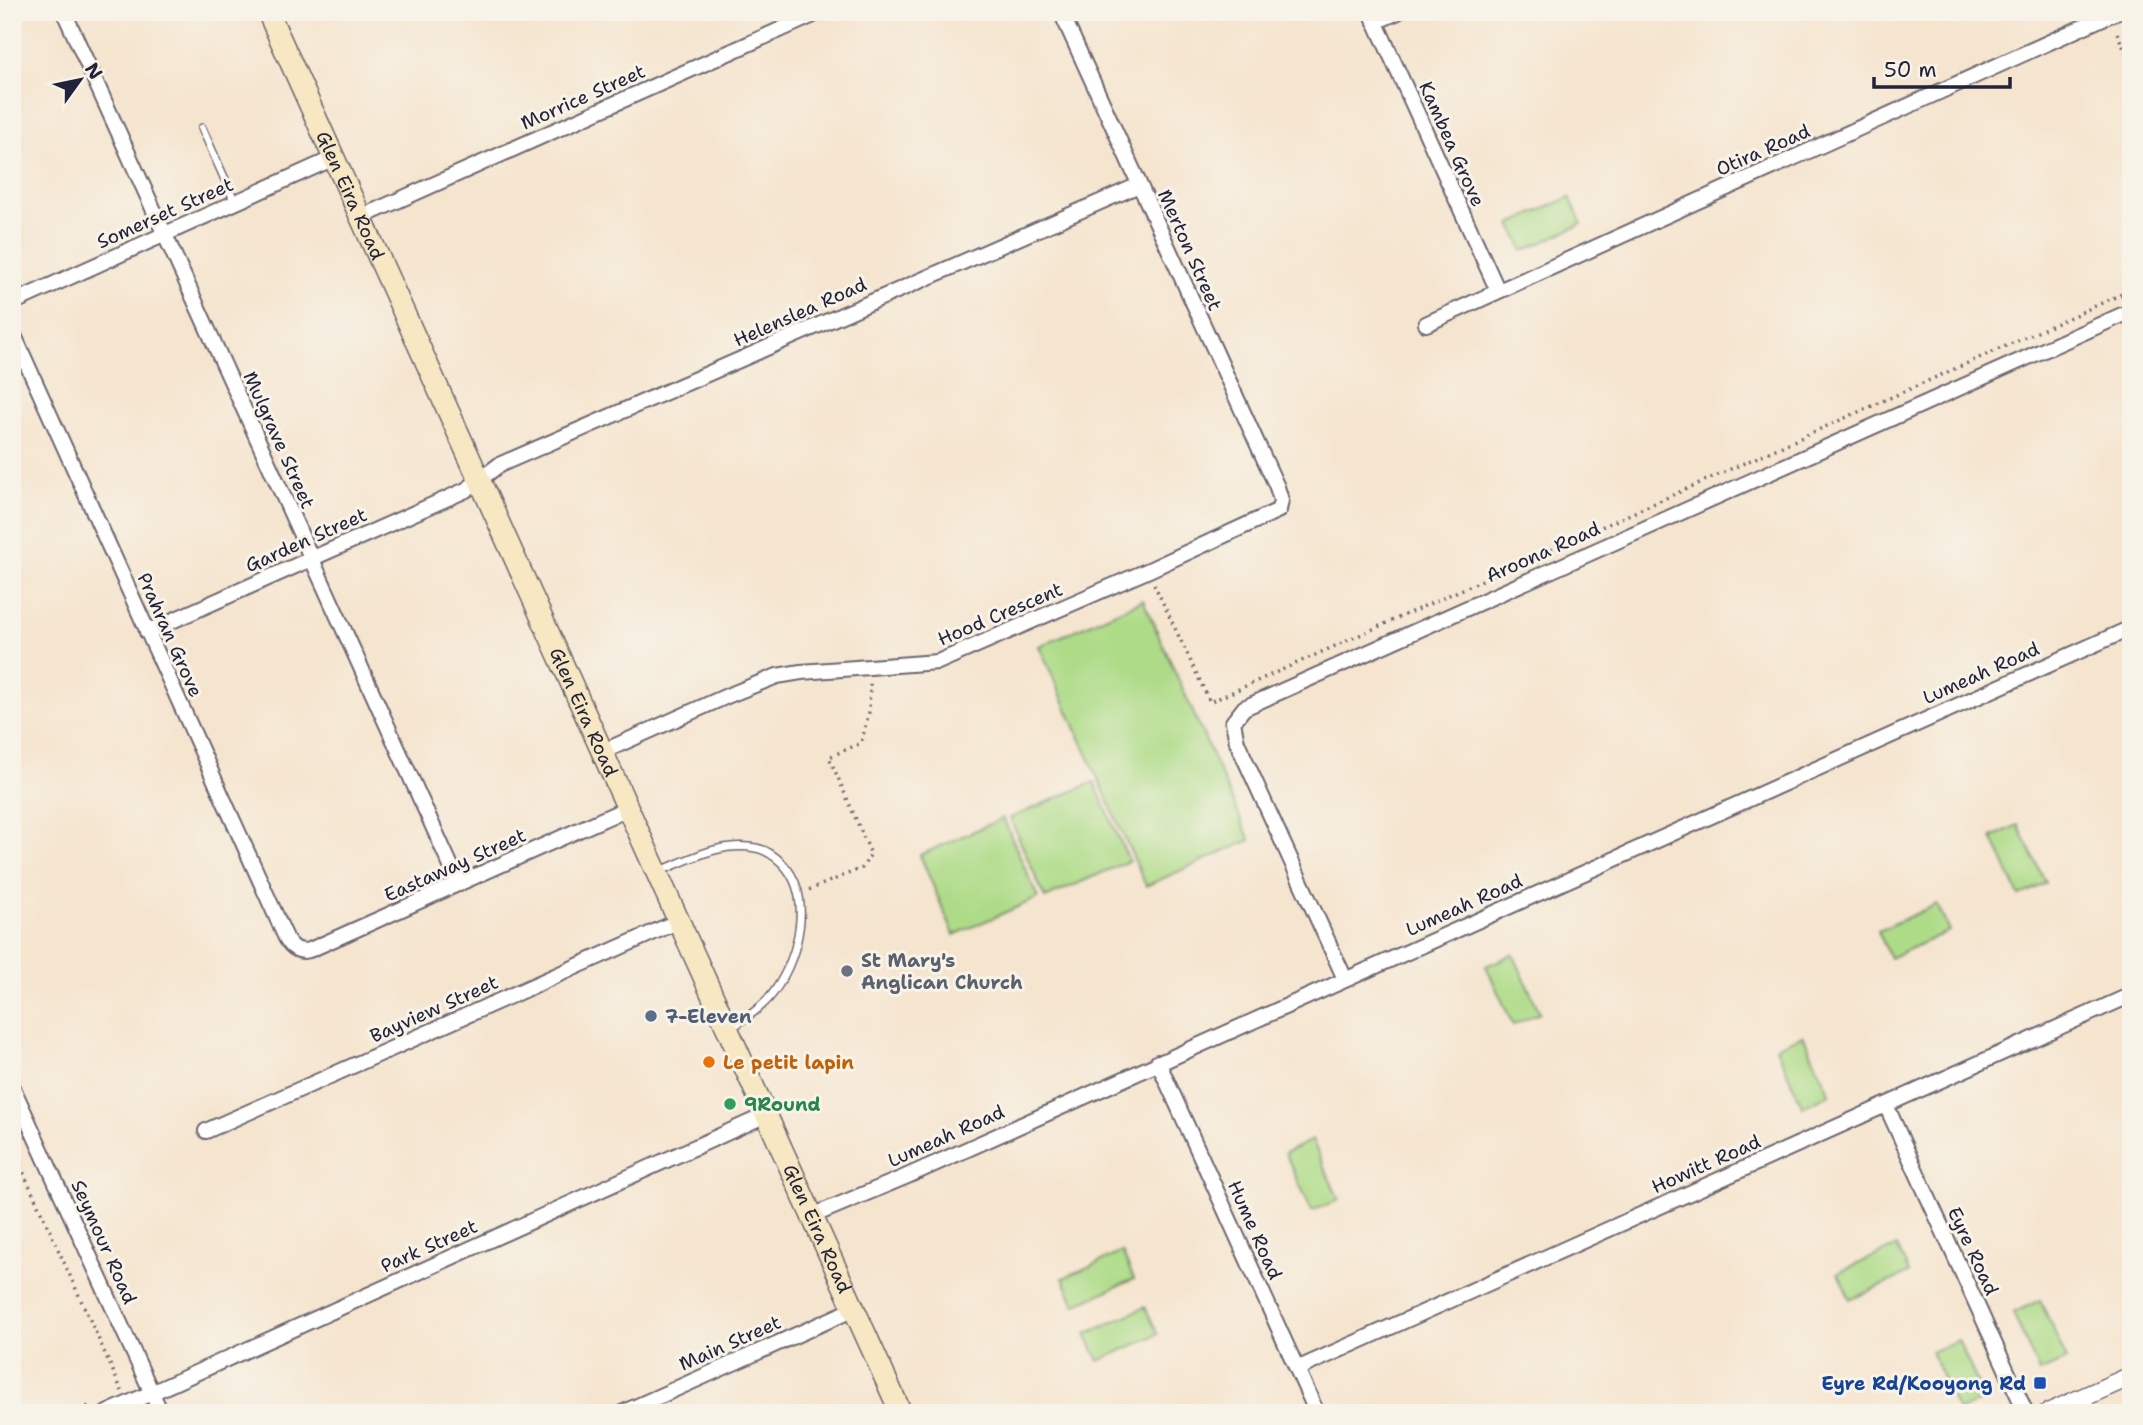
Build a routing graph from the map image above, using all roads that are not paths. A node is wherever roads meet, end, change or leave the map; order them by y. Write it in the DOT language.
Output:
graph roads {
  1 [pos="64,12"];
  2 [pos="268,12"];
  3 [pos="820,12"];
  4 [pos="1061,12"];
  5 [pos="1398,12"];
  6 [pos="2116,12"];
  7 [pos="1373,17"];
  8 [pos="201,128"];
  9 [pos="334,158"];
  10 [pos="1139,185"];
  11 [pos="235,203"];
  12 [pos="361,217"];
  13 [pos="164,234"];
  14 [pos="1498,291"];
  15 [pos="12,303"];
  16 [pos="2131,311"];
  17 [pos="1426,324"];
  18 [pos="12,331"];
  19 [pos="479,479"];
  20 [pos="1281,505"];
  21 [pos="312,558"];
  22 [pos="2131,628"];
  23 [pos="147,632"];
  24 [pos="602,752"];
  25 [pos="628,808"];
  26 [pos="657,872"];
  27 [pos="459,884"];
  28 [pos="679,921"];
  29 [pos="298,950"];
  30 [pos="1345,979"];
  31 [pos="2131,995"];
  32 [pos="728,1030"];
  33 [pos="1158,1062"];
  34 [pos="12,1086"];
  35 [pos="1886,1105"];
  36 [pos="766,1115"];
  37 [pos="206,1131"];
  38 [pos="812,1216"];
  39 [pos="854,1309"];
  40 [pos="1297,1368"];
  41 [pos="2131,1376"];
  42 [pos="152,1393"];
  43 [pos="103,1407"];
  44 [pos="160,1413"];
  45 [pos="622,1413"];
  46 [pos="901,1413"];
  47 [pos="1317,1413"];
  48 [pos="2026,1413"];
  49 [pos="2048,1413"];
  1 -- 13 [label="street, Mulgrave Street"];
  2 -- 9 [label="main road, Glen Eira Road"];
  3 -- 12 [label="street, Morrice Street"];
  4 -- 10 [label="street, Merton Street"];
  5 -- 7 [label="street"];
  6 -- 14 [label="street, Otira Road"];
  7 -- 14 [label="street, Kambea Grove"];
  8 -- 11 [label="lane"];
  9 -- 11 [label="street, Somerset Street"];
  9 -- 12 [label="main road, Glen Eira Road"];
  10 -- 19 [label="street, Helenslea Road"];
  10 -- 20 [label="street, Merton Street"];
  11 -- 13 [label="street, Somerset Street"];
  12 -- 19 [label="main road, Glen Eira Road"];
  13 -- 15 [label="street, Somerset Street"];
  13 -- 21 [label="street, Mulgrave Street"];
  14 -- 17 [label="street, Otira Road"];
  16 -- 30 [label="street, Aroona Road"];
  18 -- 23 [label="street, Prahran Grove"];
  19 -- 21 [label="street, Garden Street"];
  19 -- 24 [label="main road, Glen Eira Road"];
  20 -- 24 [label="street, Hood Crescent"];
  21 -- 23 [label="street, Garden Street"];
  21 -- 27 [label="street, Mulgrave Street"];
  22 -- 30 [label="street, Lumeah Road"];
  23 -- 29 [label="street, Prahran Grove"];
  24 -- 25 [label="main road, Glen Eira Road"];
  25 -- 26 [label="main road, Glen Eira Road"];
  25 -- 27 [label="street, Eastaway Street"];
  26 -- 28 [label="main road, Glen Eira Road"];
  26 -- 32 [label="lane"];
  27 -- 29 [label="street, Eastaway Street"];
  28 -- 32 [label="main road, Glen Eira Road"];
  28 -- 37 [label="street, Bayview Street"];
  30 -- 33 [label="street, Lumeah Road"];
  31 -- 35 [label="street, Howitt Road"];
  32 -- 36 [label="main road, Glen Eira Road"];
  33 -- 38 [label="street, Lumeah Road"];
  33 -- 40 [label="street, Hume Road"];
  34 -- 42 [label="street, Seymour Road"];
  35 -- 40 [label="street, Howitt Road"];
  35 -- 48 [label="street, Eyre Road"];
  36 -- 38 [label="main road, Glen Eira Road"];
  36 -- 42 [label="street, Park Street"];
  38 -- 39 [label="main road, Glen Eira Road"];
  39 -- 45 [label="street, Main Street"];
  39 -- 46 [label="main road, Glen Eira Road"];
  40 -- 47 [label="street, Hume Road"];
  41 -- 49 [label="street"];
  42 -- 43 [label="street, Park Street"];
  42 -- 44 [label="street, Seymour Road"];
}
